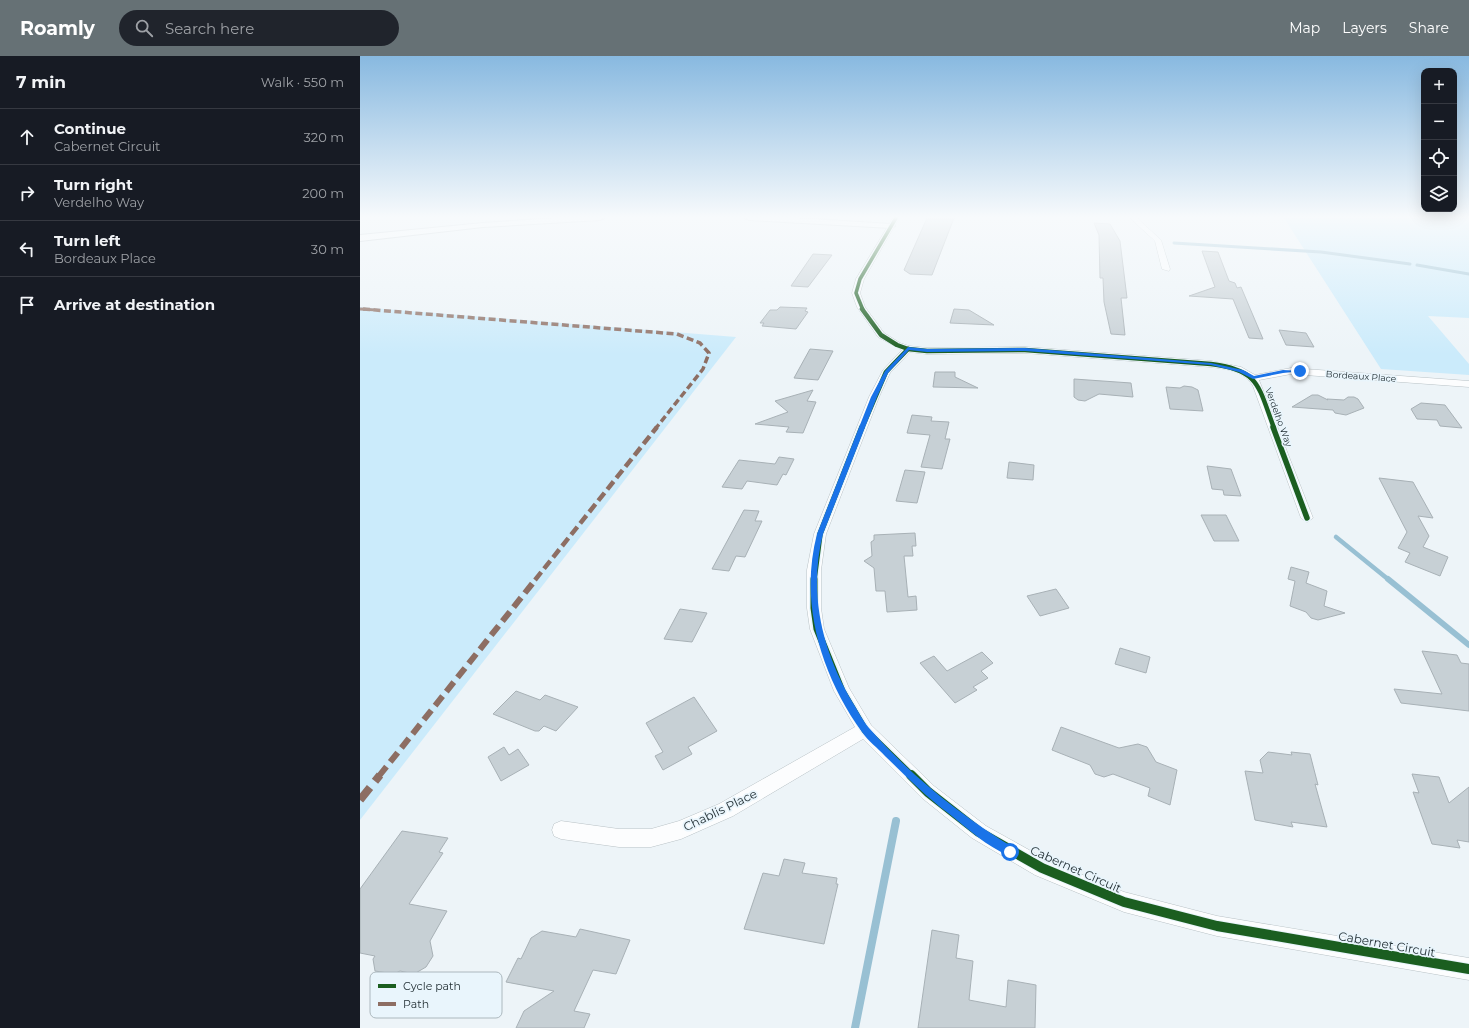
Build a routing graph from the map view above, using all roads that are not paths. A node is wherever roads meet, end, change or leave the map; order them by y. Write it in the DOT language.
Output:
graph roads {
  1 [pos="869,263"];
  2 [pos="1164,263"];
  3 [pos="1166,270"];
  4 [pos="908,349"];
  5 [pos="1253,378"];
  6 [pos="1469,384"];
  7 [pos="1307,518"];
  8 [pos="866,730"];
  9 [pos="561,830"];
  10 [pos="1469,969"];
  1 -- 4 [label="street"];
  2 -- 3 [label="street"];
  4 -- 5 [label="street"];
  4 -- 8 [label="street, Cabernet Circuit"];
  5 -- 6 [label="street, Bordeaux Place"];
  5 -- 7 [label="street, Verdelho Way"];
  8 -- 9 [label="street, Chablis Place"];
  8 -- 10 [label="street, Cabernet Circuit"];
}
